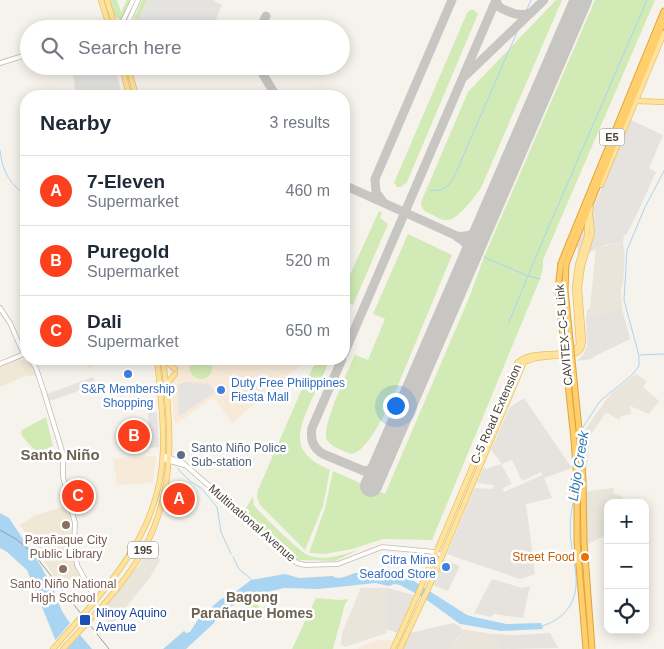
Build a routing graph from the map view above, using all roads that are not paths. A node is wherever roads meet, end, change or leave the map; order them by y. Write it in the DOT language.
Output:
graph roads {
  1 [pos="101,0"];
  2 [pos="107,0"];
  3 [pos="133,0"];
  4 [pos="138,0"];
  5 [pos="664,11"];
  6 [pos="107,20"];
  7 [pos="114,20"];
  8 [pos="123,20"];
  9 [pos="129,20"];
  10 [pos="664,21"];
  11 [pos="664,32"];
  12 [pos="20,57"];
  13 [pos="0,63"];
  14 [pos="124,75"];
  15 [pos="130,75"];
  16 [pos="128,90"];
  17 [pos="134,90"];
  18 [pos="635,101"];
  19 [pos="664,102"];
  20 [pos="589,212"];
  21 [pos="564,264"];
  22 [pos="0,308"];
  23 [pos="20,344"];
  24 [pos="20,357"];
  25 [pos="0,364"];
  26 [pos="34,365"];
  27 [pos="157,365"];
  28 [pos="164,365"];
  29 [pos="169,365"];
  30 [pos="166,385"];
  31 [pos="163,457"];
  32 [pos="170,459"];
  33 [pos="436,552"];
  34 [pos="442,555"];
  35 [pos="127,561"];
  36 [pos="133,565"];
  37 [pos="96,600"];
  38 [pos="53,649"];
  39 [pos="63,649"];
  40 [pos="394,649"];
  41 [pos="400,649"];
  42 [pos="586,649"];
  43 [pos="592,649"];
  1 -- 6 [label="main road"];
  2 -- 7 [label="main road"];
  3 -- 8 [label="street"];
  4 -- 9 [label="street"];
  5 -- 21 [label="highway, CAVITEX–C-5 Link / E5"];
  10 -- 21 [label="highway, CAVITEX–C-5 Link / E5"];
  11 -- 18 [label="main road, C-5 Road Extension"];
  12 -- 13 [label="street"];
  14 -- 16 [label="main road"];
  15 -- 17 [label="main road"];
  18 -- 19 [label="main road"];
  18 -- 20 [label="main road, C-5 Road Extension"];
  20 -- 33 [label="main road, C-5 Road Extension"];
  20 -- 34 [label="main road, C-5 Road Extension"];
  21 -- 42 [label="highway, CAVITEX–C-5 Link / E5, bridge"];
  21 -- 43 [label="highway, CAVITEX–C-5 Link / E5, bridge"];
  22 -- 23 [label="street"];
  24 -- 25 [label="street"];
  26 -- 37 [label="street"];
  27 -- 31 [label="main road, 195"];
  28 -- 30 [label="main road, 195"];
  29 -- 30 [label="main road"];
  30 -- 32 [label="main road, 195"];
  31 -- 32 [label="street, Multinational Avenue"];
  31 -- 35 [label="main road, 195"];
  32 -- 33 [label="street, Multinational Avenue"];
  32 -- 36 [label="main road, 195"];
  33 -- 34 [label="street, Multinational Avenue"];
  33 -- 40 [label="main road, C-5 Road Extension"];
  34 -- 41 [label="main road, C-5 Road Extension"];
  35 -- 36 [label="main road"];
  35 -- 37 [label="main road, 195"];
  36 -- 39 [label="main road, 195"];
  37 -- 38 [label="main road, 195"];
}
